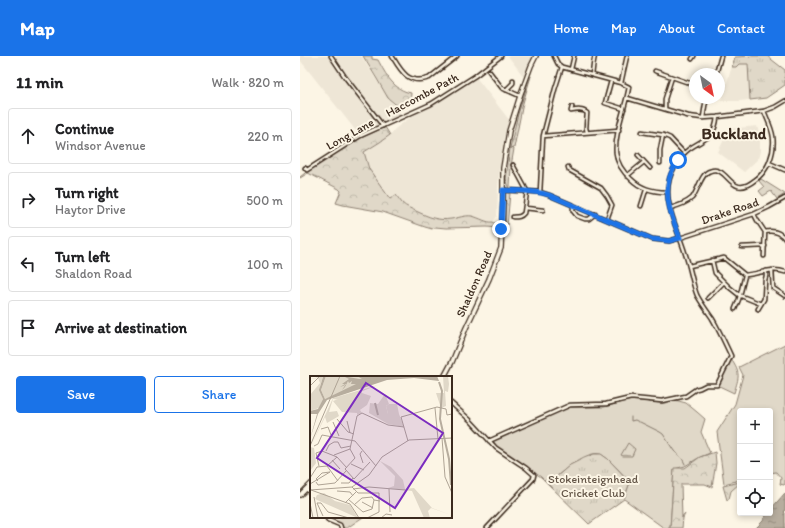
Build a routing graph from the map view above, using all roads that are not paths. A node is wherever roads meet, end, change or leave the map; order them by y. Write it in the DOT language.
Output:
graph roads {
  1 [pos="331,56"];
  2 [pos="392,56"];
  3 [pos="457,56"];
  4 [pos="501,56"];
  5 [pos="536,56"];
  6 [pos="554,56"];
  7 [pos="574,56"];
  8 [pos="595,56"];
  9 [pos="627,56"];
  10 [pos="721,56"];
  11 [pos="562,67"];
  12 [pos="718,68"];
  13 [pos="571,69"];
  14 [pos="489,71"];
  15 [pos="655,71"];
  16 [pos="592,75"];
  17 [pos="672,77"];
  18 [pos="513,80"];
  19 [pos="611,81"];
  20 [pos="621,83"];
  21 [pos="689,83"];
  22 [pos="506,90"];
  23 [pos="520,96"];
  24 [pos="627,98"];
  25 [pos="785,101"];
  26 [pos="705,104"];
  27 [pos="572,107"];
  28 [pos="624,109"];
  29 [pos="665,109"];
  30 [pos="764,111"];
  31 [pos="717,117"];
  32 [pos="703,118"];
  33 [pos="383,126"];
  34 [pos="618,130"];
  35 [pos="587,132"];
  36 [pos="642,132"];
  37 [pos="663,135"];
  38 [pos="543,136"];
  39 [pos="684,153"];
  40 [pos="638,155"];
  41 [pos="644,162"];
  42 [pos="660,163"];
  43 [pos="769,163"];
  44 [pos="513,164"];
  45 [pos="568,167"];
  46 [pos="305,168"];
  47 [pos="650,168"];
  48 [pos="785,170"];
  49 [pos="627,176"];
  50 [pos="503,190"];
  51 [pos="646,190"];
  52 [pos="527,191"];
  53 [pos="540,192"];
  54 [pos="667,192"];
  55 [pos="785,198"];
  56 [pos="572,205"];
  57 [pos="641,206"];
  58 [pos="525,208"];
  59 [pos="670,208"];
  60 [pos="542,210"];
  61 [pos="595,214"];
  62 [pos="754,214"];
  63 [pos="513,216"];
  64 [pos="607,219"];
  65 [pos="765,232"];
  66 [pos="680,238"];
  67 [pos="785,239"];
  68 [pos="765,246"];
  69 [pos="742,247"];
  70 [pos="764,256"];
  71 [pos="712,260"];
  72 [pos="689,266"];
  73 [pos="772,270"];
  74 [pos="766,271"];
  75 [pos="785,272"];
  76 [pos="745,275"];
  77 [pos="724,282"];
  78 [pos="739,294"];
  79 [pos="785,296"];
  80 [pos="708,298"];
  81 [pos="761,304"];
  82 [pos="735,309"];
  83 [pos="758,309"];
  84 [pos="445,376"];
  85 [pos="452,404"];
  86 [pos="489,440"];
  87 [pos="310,487"];
  88 [pos="306,489"];
  89 [pos="310,491"];
  90 [pos="300,495"];
  91 [pos="327,518"];
  92 [pos="341,528"];
  93 [pos="487,528"];
  1 -- 33 [label="street, Haccombe Path"];
  2 -- 3 [label="street"];
  4 -- 33 [label="street, Haccombe Path"];
  5 -- 23 [label="street, Shaldon Road"];
  6 -- 11 [label="street"];
  7 -- 13 [label="street"];
  8 -- 16 [label="street"];
  9 -- 20 [label="street"];
  10 -- 12 [label="street"];
  11 -- 13 [label="street"];
  11 -- 38 [label="street"];
  13 -- 16 [label="street"];
  14 -- 22 [label="street"];
  15 -- 17 [label="street"];
  16 -- 19 [label="street"];
  17 -- 21 [label="street"];
  17 -- 29 [label="street"];
  18 -- 22 [label="street"];
  19 -- 20 [label="street"];
  19 -- 28 [label="street"];
  20 -- 24 [label="street"];
  22 -- 23 [label="street"];
  23 -- 50 [label="street, Shaldon Road"];
  24 -- 28 [label="street"];
  24 -- 29 [label="street"];
  25 -- 30 [label="street"];
  26 -- 32 [label="street"];
  27 -- 35 [label="street"];
  28 -- 34 [label="street"];
  29 -- 32 [label="street"];
  30 -- 31 [label="street"];
  30 -- 43 [label="street"];
  31 -- 32 [label="street"];
  31 -- 39 [label="street"];
  33 -- 46 [label="street, Long Lane"];
  34 -- 35 [label="street"];
  34 -- 49 [label="street"];
  35 -- 38 [label="street"];
  36 -- 37 [label="street"];
  37 -- 39 [label="street"];
  37 -- 42 [label="street"];
  38 -- 53 [label="street"];
  39 -- 54 [label="street"];
  40 -- 41 [label="street"];
  41 -- 47 [label="street"];
  41 -- 49 [label="street"];
  43 -- 48 [label="street"];
  43 -- 59 [label="street"];
  44 -- 52 [label="street"];
  45 -- 64 [label="street"];
  49 -- 51 [label="street"];
  50 -- 52 [label="street, Drake Road"];
  50 -- 84 [label="street, Shaldon Road"];
  51 -- 54 [label="street"];
  51 -- 57 [label="street"];
  52 -- 53 [label="street, Drake Road"];
  52 -- 58 [label="street"];
  53 -- 56 [label="street, Drake Road"];
  54 -- 59 [label="street"];
  55 -- 62 [label="street, Drake Road"];
  56 -- 61 [label="street, Drake Road"];
  56 -- 61 [label="street"];
  58 -- 60 [label="street"];
  58 -- 63 [label="street"];
  59 -- 66 [label="street"];
  61 -- 64 [label="street, Drake Road"];
  62 -- 65 [label="street"];
  62 -- 66 [label="street, Drake Road"];
  64 -- 66 [label="street, Drake Road"];
  65 -- 67 [label="street"];
  65 -- 68 [label="street"];
  66 -- 72 [label="street"];
  68 -- 69 [label="street"];
  68 -- 70 [label="street"];
  71 -- 72 [label="street"];
  71 -- 76 [label="street"];
  71 -- 77 [label="street"];
  72 -- 86 [label="street"];
  73 -- 74 [label="street"];
  73 -- 75 [label="street"];
  73 -- 79 [label="street"];
  74 -- 76 [label="street"];
  74 -- 81 [label="street"];
  76 -- 78 [label="street"];
  77 -- 78 [label="street"];
  77 -- 80 [label="street"];
  78 -- 81 [label="street"];
  78 -- 82 [label="street"];
  81 -- 83 [label="street"];
  85 -- 86 [label="street"];
  86 -- 93 [label="street"];
  87 -- 88 [label="street"];
  88 -- 89 [label="street"];
  88 -- 90 [label="street"];
  91 -- 92 [label="street"];
}
